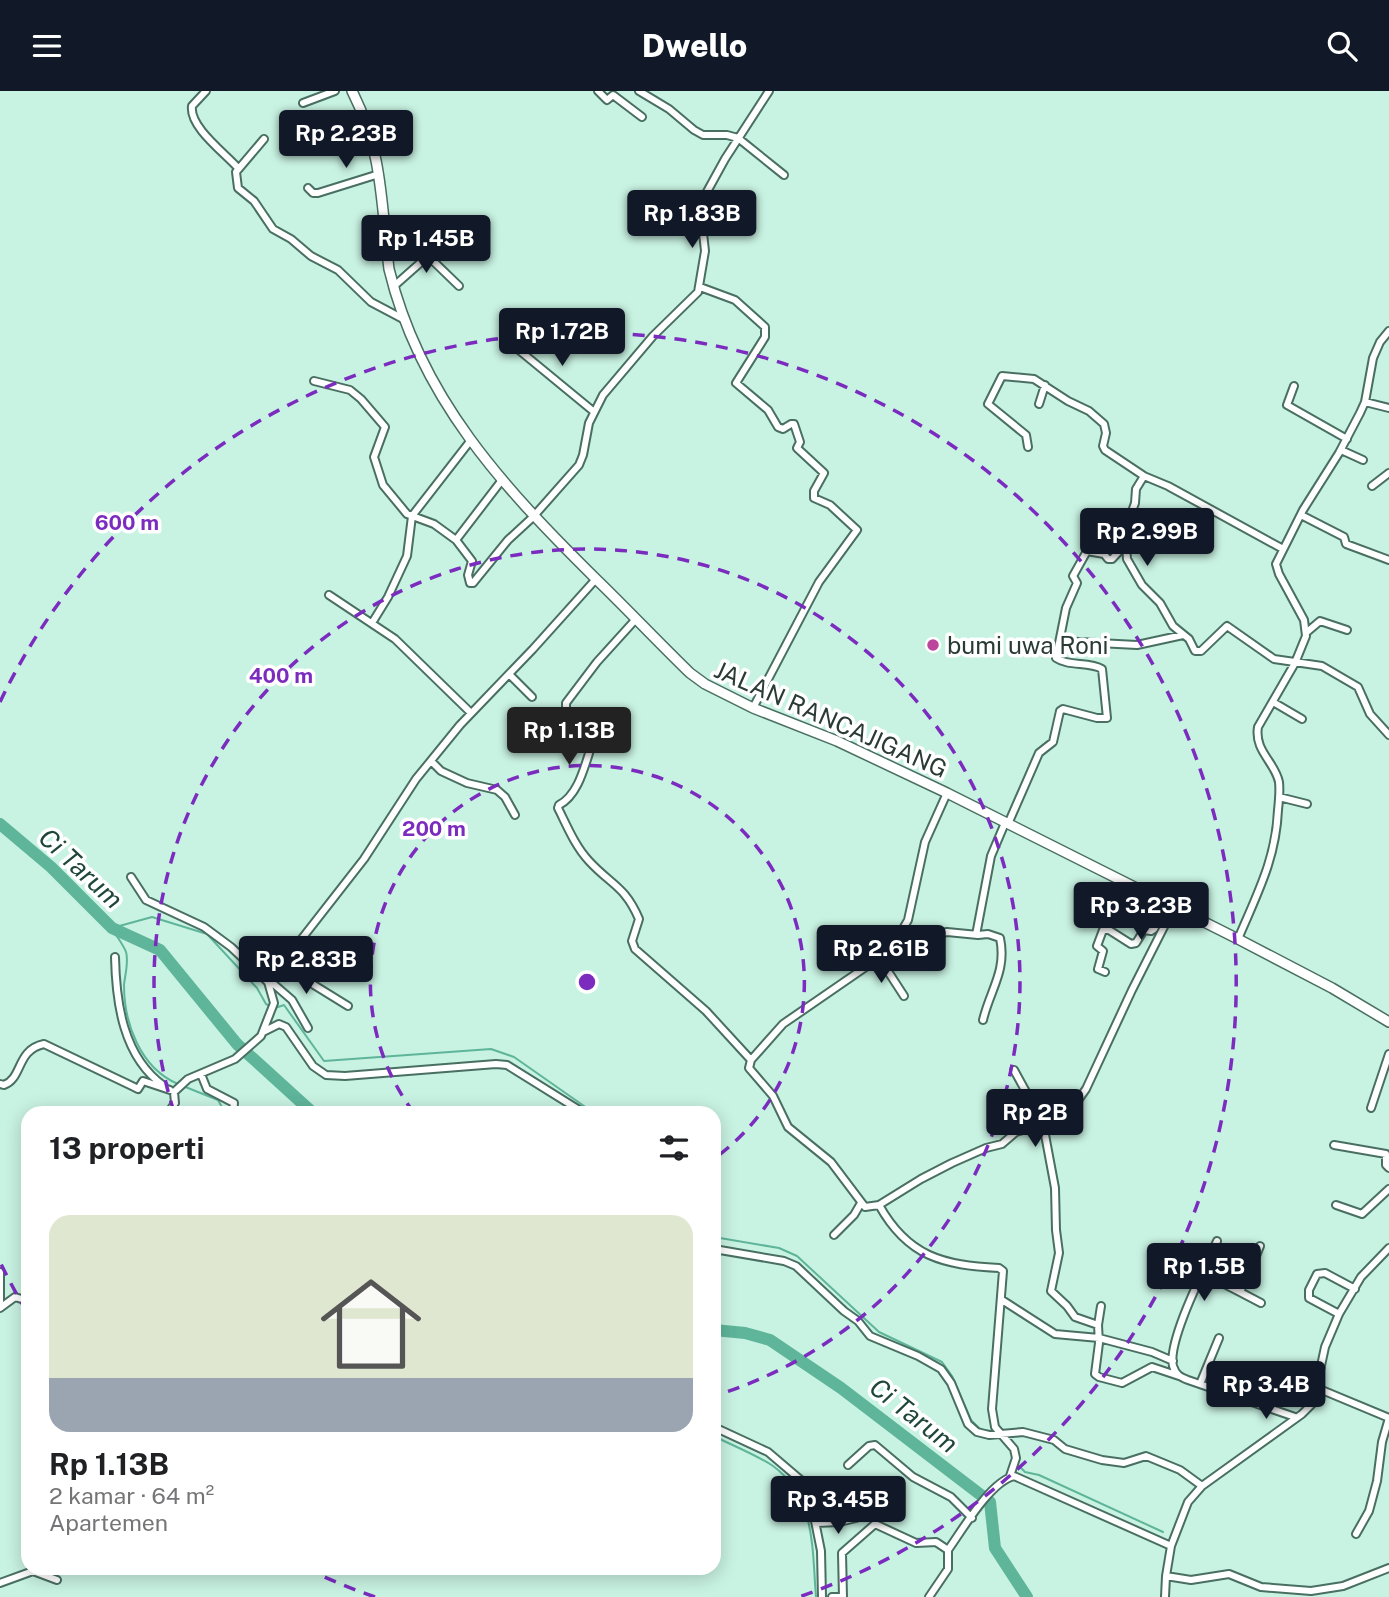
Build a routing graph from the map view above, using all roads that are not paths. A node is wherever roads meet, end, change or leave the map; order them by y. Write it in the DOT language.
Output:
graph roads {
  1 [pos="206,91"];
  2 [pos="335,91"];
  3 [pos="352,91"];
  4 [pos="598,91"];
  5 [pos="639,91"];
  6 [pos="769,91"];
  7 [pos="303,103"];
  8 [pos="642,117"];
  9 [pos="738,138"];
  10 [pos="264,139"];
  11 [pos="238,168"];
  12 [pos="379,174"];
  13 [pos="784,175"];
  14 [pos="307,188"];
  15 [pos="700,285"];
  16 [pos="459,286"];
  17 [pos="393,287"];
  18 [pos="405,320"];
  19 [pos="1389,331"];
  20 [pos="514,346"];
  21 [pos="314,381"];
  22 [pos="1045,385"];
  23 [pos="1294,386"];
  24 [pos="1365,402"];
  25 [pos="1039,404"];
  26 [pos="1389,408"];
  27 [pos="593,411"];
  28 [pos="1347,439"];
  29 [pos="471,440"];
  30 [pos="1028,447"];
  31 [pos="1341,450"];
  32 [pos="1363,460"];
  33 [pos="1389,473"];
  34 [pos="1144,476"];
  35 [pos="502,480"];
  36 [pos="1372,486"];
  37 [pos="1301,515"];
  38 [pos="412,516"];
  39 [pos="533,517"];
  40 [pos="456,540"];
  41 [pos="1125,545"];
  42 [pos="1283,549"];
  43 [pos="1389,560"];
  44 [pos="596,579"];
  45 [pos="329,595"];
  46 [pos="636,619"];
  47 [pos="372,623"];
  48 [pos="1347,630"];
  49 [pos="1307,632"];
  50 [pos="1183,635"];
  51 [pos="1060,641"];
  52 [pos="1295,663"];
  53 [pos="509,674"];
  54 [pos="532,697"];
  55 [pos="1273,702"];
  56 [pos="752,708"];
  57 [pos="471,713"];
  58 [pos="1302,719"];
  59 [pos="1389,735"];
  60 [pos="431,761"];
  61 [pos="947,793"];
  62 [pos="1279,797"];
  63 [pos="1307,804"];
  64 [pos="515,815"];
  65 [pos="1007,824"];
  66 [pos="131,877"];
  67 [pos="1171,906"];
  68 [pos="976,935"];
  69 [pos="1238,939"];
  70 [pos="902,942"];
  71 [pos="288,956"];
  72 [pos="116,957"];
  73 [pos="880,959"];
  74 [pos="1105,972"];
  75 [pos="269,981"];
  76 [pos="904,996"];
  77 [pos="348,1006"];
  78 [pos="983,1020"];
  79 [pos="1389,1022"];
  80 [pos="308,1028"];
  81 [pos="262,1032"];
  82 [pos="1389,1053"];
  83 [pos="751,1060"];
  84 [pos="1014,1070"];
  85 [pos="201,1074"];
  86 [pos="0,1084"];
  87 [pos="174,1091"];
  88 [pos="173,1106"];
  89 [pos="229,1106"];
  90 [pos="573,1106"];
  91 [pos="1371,1108"];
  92 [pos="1043,1123"];
  93 [pos="1334,1145"];
  94 [pos="1389,1168"];
  95 [pos="1389,1189"];
  96 [pos="861,1203"];
  97 [pos="879,1205"];
  98 [pos="1336,1205"];
  99 [pos="834,1235"];
  100 [pos="1260,1246"];
  101 [pos="1389,1248"];
  102 [pos="721,1250"];
  103 [pos="1253,1263"];
  104 [pos="0,1272"];
  105 [pos="1201,1272"];
  106 [pos="1354,1289"];
  107 [pos="1240,1292"];
  108 [pos="21,1299"];
  109 [pos="1002,1300"];
  110 [pos="1261,1303"];
  111 [pos="1101,1306"];
  112 [pos="0,1308"];
  113 [pos="1339,1314"];
  114 [pos="1097,1325"];
  115 [pos="1099,1338"];
  116 [pos="1219,1338"];
  117 [pos="1172,1361"];
  118 [pos="1179,1376"];
  119 [pos="1200,1384"];
  120 [pos="1317,1388"];
  121 [pos="1295,1417"];
  122 [pos="1389,1418"];
  123 [pos="721,1430"];
  124 [pos="997,1433"];
  125 [pos="848,1465"];
  126 [pos="1007,1479"];
  127 [pos="1202,1486"];
  128 [pos="856,1518"];
  129 [pos="972,1518"];
  130 [pos="816,1523"];
  131 [pos="1356,1534"];
  132 [pos="1171,1546"];
  133 [pos="948,1550"];
  134 [pos="1389,1567"];
  135 [pos="22,1575"];
  136 [pos="44,1575"];
  137 [pos="1166,1576"];
  138 [pos="57,1580"];
  139 [pos="0,1583"];
  140 [pos="822,1597"];
  141 [pos="832,1597"];
  142 [pos="843,1597"];
  143 [pos="929,1597"];
  144 [pos="1165,1597"];
  1 -- 11 [label="street"];
  2 -- 7 [label="street"];
  3 -- 12 [label="main road, JALAN RANCAJIGANG"];
  4 -- 8 [label="street"];
  5 -- 9 [label="street"];
  6 -- 9 [label="street"];
  9 -- 13 [label="street"];
  9 -- 15 [label="street"];
  10 -- 11 [label="street"];
  11 -- 18 [label="street"];
  12 -- 14 [label="street"];
  12 -- 17 [label="main road, JALAN RANCAJIGANG"];
  15 -- 27 [label="street"];
  15 -- 56 [label="street"];
  16 -- 17 [label="street"];
  17 -- 18 [label="main road, JALAN RANCAJIGANG"];
  18 -- 29 [label="main road, JALAN RANCAJIGANG"];
  19 -- 24 [label="street"];
  20 -- 27 [label="street"];
  21 -- 38 [label="street"];
  22 -- 25 [label="street"];
  22 -- 30 [label="street"];
  22 -- 34 [label="street"];
  23 -- 28 [label="street"];
  24 -- 26 [label="street"];
  24 -- 28 [label="street"];
  27 -- 39 [label="street"];
  28 -- 31 [label="street"];
  29 -- 35 [label="main road, JALAN RANCAJIGANG"];
  29 -- 38 [label="street"];
  31 -- 32 [label="street"];
  31 -- 37 [label="street"];
  33 -- 36 [label="street"];
  34 -- 41 [label="street"];
  34 -- 42 [label="street"];
  35 -- 39 [label="main road, JALAN RANCAJIGANG"];
  35 -- 40 [label="street"];
  37 -- 42 [label="street"];
  37 -- 43 [label="street"];
  38 -- 40 [label="street"];
  38 -- 47 [label="street"];
  39 -- 40 [label="street"];
  39 -- 44 [label="main road, JALAN RANCAJIGANG"];
  41 -- 50 [label="street"];
  41 -- 51 [label="street"];
  42 -- 49 [label="street"];
  44 -- 46 [label="main road, JALAN RANCAJIGANG"];
  44 -- 53 [label="street"];
  45 -- 47 [label="street"];
  46 -- 56 [label="main road, JALAN RANCAJIGANG"];
  46 -- 83 [label="street"];
  47 -- 57 [label="street"];
  48 -- 49 [label="street"];
  49 -- 52 [label="street"];
  50 -- 51 [label="street"];
  50 -- 52 [label="street"];
  51 -- 65 [label="street"];
  52 -- 55 [label="street"];
  52 -- 59 [label="street"];
  53 -- 54 [label="street"];
  53 -- 57 [label="street"];
  55 -- 58 [label="street"];
  55 -- 62 [label="street"];
  56 -- 61 [label="main road, JALAN RANCAJIGANG"];
  57 -- 60 [label="street"];
  60 -- 64 [label="street"];
  60 -- 71 [label="street"];
  61 -- 65 [label="main road, JALAN RANCAJIGANG"];
  61 -- 70 [label="street"];
  62 -- 63 [label="street"];
  62 -- 69 [label="street"];
  65 -- 67 [label="main road, JALAN RANCAJIGANG"];
  65 -- 68 [label="street"];
  66 -- 75 [label="street"];
  67 -- 69 [label="main road, JALAN RANCAJIGANG"];
  67 -- 74 [label="street"];
  67 -- 92 [label="street"];
  68 -- 70 [label="street"];
  68 -- 78 [label="street"];
  69 -- 79 [label="main road, JALAN RANCAJIGANG"];
  70 -- 73 [label="street"];
  71 -- 75 [label="street"];
  71 -- 77 [label="street"];
  72 -- 87 [label="street"];
  73 -- 76 [label="street"];
  73 -- 83 [label="street"];
  75 -- 80 [label="street"];
  75 -- 81 [label="street"];
  81 -- 85 [label="street"];
  81 -- 90 [label="street"];
  82 -- 91 [label="street"];
  83 -- 96 [label="street"];
  84 -- 92 [label="street"];
  85 -- 87 [label="street"];
  85 -- 89 [label="street"];
  86 -- 87 [label="street"];
  87 -- 88 [label="street"];
  92 -- 97 [label="street"];
  92 -- 114 [label="street"];
  93 -- 94 [label="street"];
  95 -- 98 [label="street"];
  96 -- 97 [label="street"];
  96 -- 99 [label="street"];
  97 -- 109 [label="street"];
  100 -- 103 [label="street"];
  101 -- 106 [label="street"];
  102 -- 124 [label="street"];
  103 -- 105 [label="street"];
  103 -- 107 [label="street"];
  104 -- 112 [label="street"];
  105 -- 107 [label="street"];
  105 -- 117 [label="street"];
  106 -- 113 [label="street"];
  106 -- 113 [label="street"];
  107 -- 110 [label="street"];
  108 -- 112 [label="street"];
  109 -- 115 [label="street"];
  109 -- 124 [label="street"];
  111 -- 114 [label="street"];
  113 -- 120 [label="street"];
  114 -- 115 [label="street"];
  115 -- 117 [label="street"];
  115 -- 118 [label="street"];
  116 -- 119 [label="street"];
  117 -- 118 [label="street"];
  118 -- 119 [label="street"];
  119 -- 121 [label="street"];
  120 -- 121 [label="street"];
  120 -- 122 [label="street"];
  121 -- 127 [label="street"];
  122 -- 131 [label="street"];
  123 -- 130 [label="street"];
  124 -- 126 [label="street"];
  124 -- 127 [label="street"];
  125 -- 129 [label="street"];
  126 -- 129 [label="street"];
  126 -- 132 [label="street"];
  127 -- 132 [label="street"];
  128 -- 130 [label="street"];
  129 -- 133 [label="street"];
  130 -- 140 [label="street"];
  132 -- 137 [label="street"];
  133 -- 142 [label="street"];
  133 -- 143 [label="street"];
  134 -- 137 [label="street"];
  135 -- 139 [label="street"];
  136 -- 138 [label="street"];
  137 -- 144 [label="street"];
  141 -- 142 [label="street"];
}
